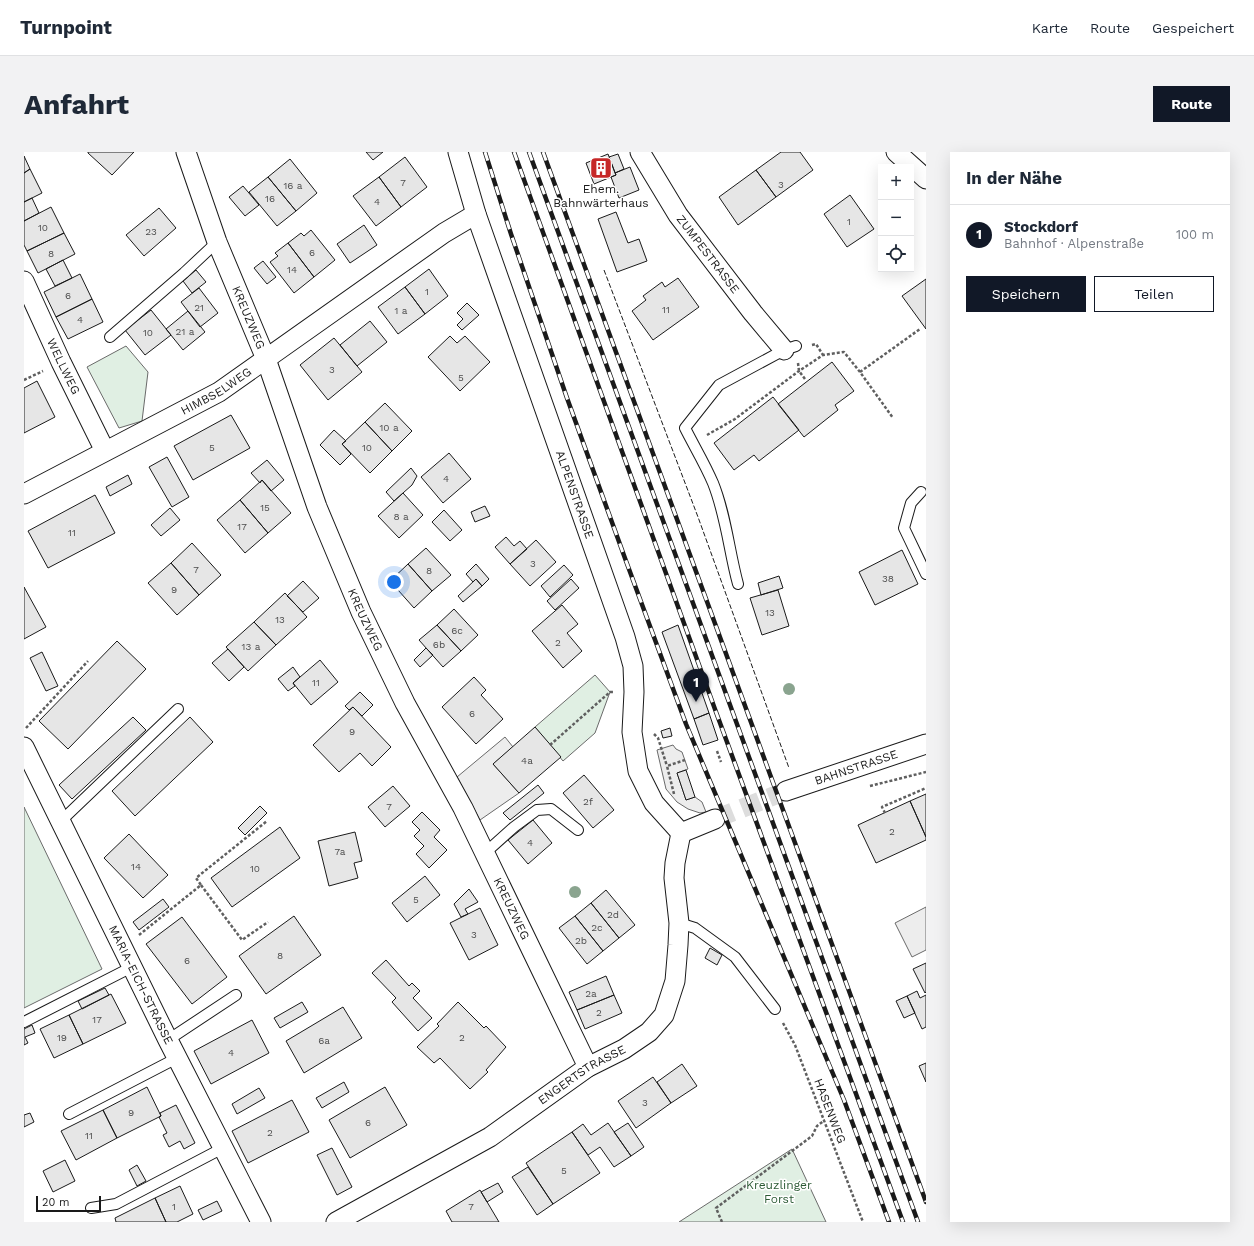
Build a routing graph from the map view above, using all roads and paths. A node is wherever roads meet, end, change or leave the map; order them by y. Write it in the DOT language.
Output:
graph roads {
  1 [pos="186,152"];
  2 [pos="458,152"];
  3 [pos="640,152"];
  4 [pos="896,152"];
  5 [pos="926,179"];
  6 [pos="476,214"];
  7 [pos="217,242"];
  8 [pos="24,280"];
  9 [pos="920,329"];
  10 [pos="110,337"];
  11 [pos="816,344"];
  12 [pos="790,348"];
  13 [pos="823,355"];
  14 [pos="266,359"];
  15 [pos="799,371"];
  16 [pos="860,372"];
  17 [pos="34,376"];
  18 [pos="805,379"];
  19 [pos="24,380"];
  20 [pos="893,418"];
  21 [pos="693,444"];
  22 [pos="105,452"];
  23 [pos="921,492"];
  24 [pos="24,494"];
  25 [pos="926,574"];
  26 [pos="738,584"];
  27 [pos="88,661"];
  28 [pos="610,692"];
  29 [pos="178,709"];
  30 [pos="24,730"];
  31 [pos="658,738"];
  32 [pos="926,744"];
  33 [pos="550,745"];
  34 [pos="24,747"];
  35 [pos="717,750"];
  36 [pos="685,760"];
  37 [pos="721,762"];
  38 [pos="667,766"];
  39 [pos="926,772"];
  40 [pos="876,785"];
  41 [pos="926,788"];
  42 [pos="786,791"];
  43 [pos="659,809"];
  44 [pos="885,813"];
  45 [pos="715,819"];
  46 [pos="61,821"];
  47 [pos="267,821"];
  48 [pos="578,830"];
  49 [pos="681,833"];
  50 [pos="485,853"];
  51 [pos="201,885"];
  52 [pos="268,922"];
  53 [pos="679,923"];
  54 [pos="123,948"];
  55 [pos="132,967"];
  56 [pos="236,996"];
  57 [pos="775,1009"];
  58 [pos="24,1022"];
  59 [pos="168,1040"];
  60 [pos="177,1058"];
  61 [pos="588,1067"];
  62 [pos="69,1114"];
  63 [pos="825,1120"];
  64 [pos="223,1148"];
  65 [pos="91,1208"];
  66 [pos="261,1222"];
  67 [pos="336,1222"];
  68 [pos="722,1222"];
  69 [pos="863,1222"];
  1 -- 7 [label="street, KREUZWEG"];
  2 -- 6 [label="street, ALPENSTRASSE"];
  3 -- 12 [label="street, ZUMPESTRASSE"];
  4 -- 5 [label="street"];
  6 -- 14 [label="street, HIMBSELWEG"];
  6 -- 43 [label="street, ALPENSTRASSE"];
  7 -- 10 [label="lane"];
  7 -- 14 [label="street, KREUZWEG"];
  8 -- 22 [label="street, WELLWEG"];
  9 -- 16 [label="path"];
  11 -- 13 [label="path"];
  12 -- 21 [label="lane"];
  13 -- 15 [label="path"];
  13 -- 16 [label="path"];
  14 -- 22 [label="street, HIMBSELWEG"];
  14 -- 50 [label="street, KREUZWEG"];
  15 -- 18 [label="path"];
  15 -- 21 [label="path"];
  16 -- 20 [label="path"];
  17 -- 19 [label="path"];
  21 -- 26 [label="lane"];
  22 -- 24 [label="street, HIMBSELWEG"];
  23 -- 25 [label="lane"];
  27 -- 30 [label="path"];
  28 -- 33 [label="path"];
  29 -- 46 [label="lane"];
  31 -- 38 [label="path"];
  32 -- 42 [label="street, BAHNSTRASSE"];
  34 -- 46 [label="street, MARIA-EICH-STRASSE"];
  35 -- 37 [label="path"];
  36 -- 38 [label="path"];
  38 -- 43 [label="path"];
  39 -- 40 [label="path"];
  41 -- 44 [label="path"];
  43 -- 49 [label="street, ALPENSTRASSE"];
  45 -- 49 [label="street"];
  46 -- 54 [label="street, MARIA-EICH-STRASSE"];
  47 -- 51 [label="path"];
  48 -- 50 [label="lane"];
  49 -- 53 [label="street, ENGERTSTRASSE"];
  50 -- 61 [label="street, KREUZWEG"];
  51 -- 52 [label="path"];
  51 -- 54 [label="path"];
  53 -- 57 [label="lane"];
  53 -- 61 [label="street, ENGERTSTRASSE"];
  54 -- 55 [label="street, MARIA-EICH-STRASSE"];
  55 -- 58 [label="lane"];
  55 -- 59 [label="street, MARIA-EICH-STRASSE"];
  56 -- 59 [label="lane"];
  57 -- 63 [label="path, HASENWEG"];
  59 -- 60 [label="street, MARIA-EICH-STRASSE"];
  60 -- 62 [label="lane"];
  60 -- 64 [label="street, MARIA-EICH-STRASSE"];
  61 -- 67 [label="street, ENGERTSTRASSE"];
  63 -- 68 [label="path"];
  63 -- 69 [label="path, HASENWEG"];
  64 -- 65 [label="lane"];
  64 -- 66 [label="street, MARIA-EICH-STRASSE"];
}
